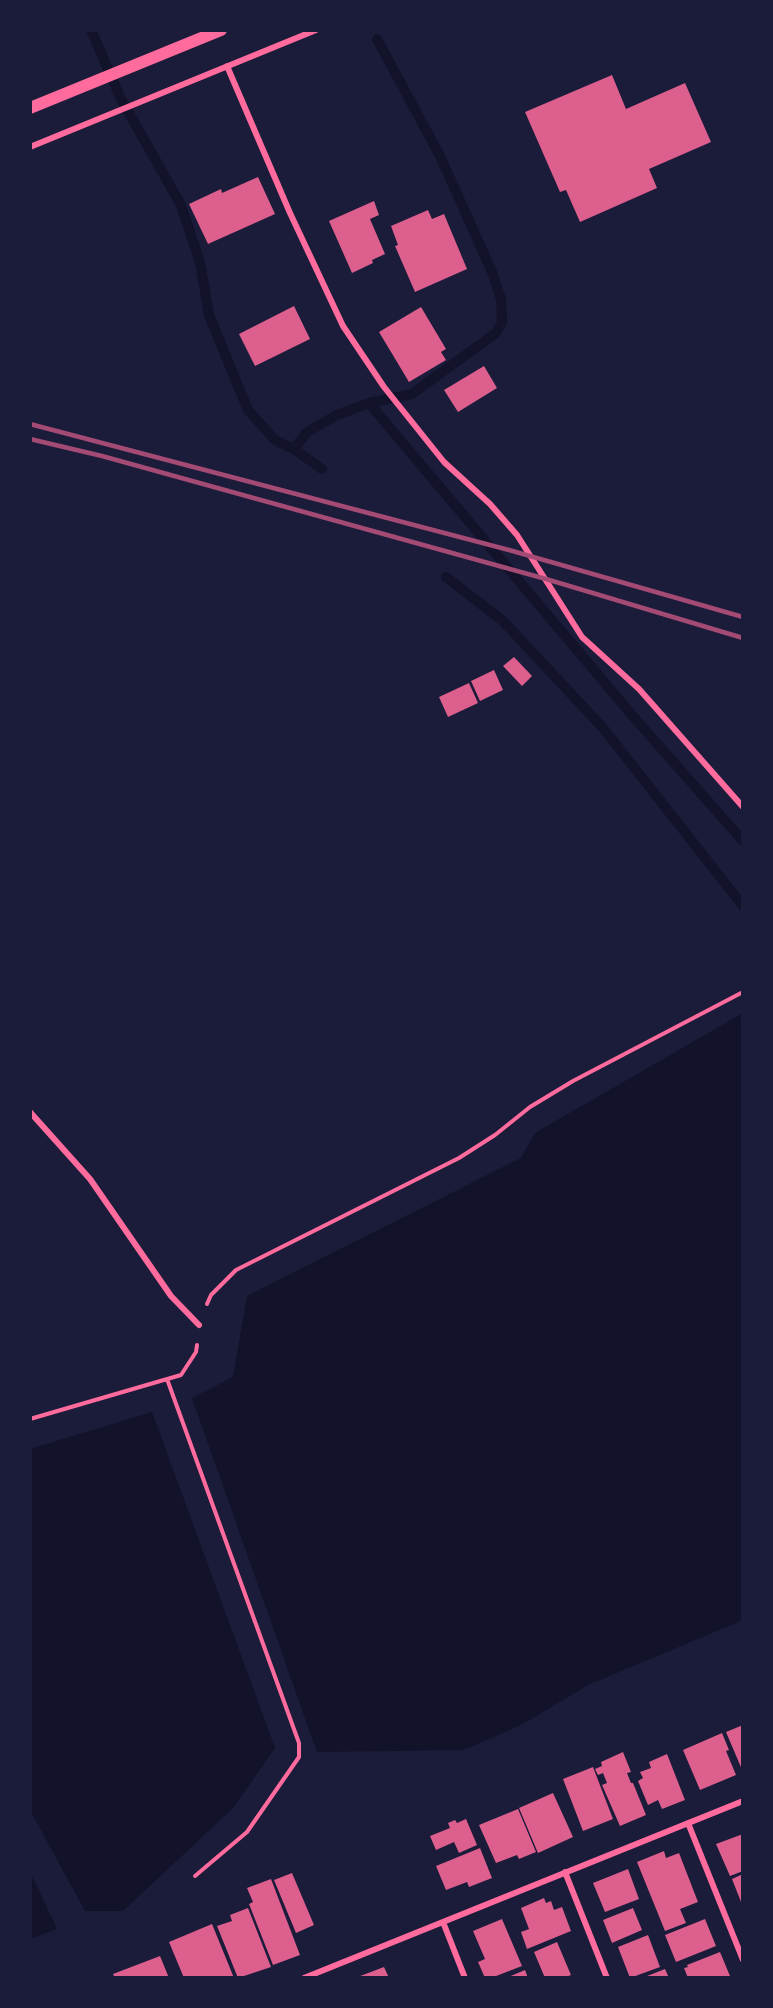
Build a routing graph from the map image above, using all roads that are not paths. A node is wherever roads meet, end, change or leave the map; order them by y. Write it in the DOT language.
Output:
graph roads {
  1 [pos="221,30"];
  2 [pos="316,30"];
  3 [pos="227,66"];
  4 [pos="30,108"];
  5 [pos="30,147"];
  6 [pos="743,807"];
  7 [pos="30,1112"];
  8 [pos="199,1325"];
  9 [pos="743,1801"];
  10 [pos="688,1823"];
  11 [pos="565,1872"];
  12 [pos="443,1922"];
  13 [pos="743,1960"];
  14 [pos="320,1975"];
  15 [pos="304,1978"];
  16 [pos="465,1978"];
  17 [pos="607,1978"];
  1 -- 4 [label="main road"];
  2 -- 3 [label="street"];
  3 -- 5 [label="street"];
  3 -- 6 [label="street"];
  7 -- 8 [label="street"];
  9 -- 10 [label="street"];
  10 -- 11 [label="street"];
  10 -- 13 [label="street"];
  11 -- 12 [label="street"];
  11 -- 17 [label="street"];
  12 -- 14 [label="street"];
  12 -- 16 [label="street"];
  14 -- 15 [label="street"];
}
